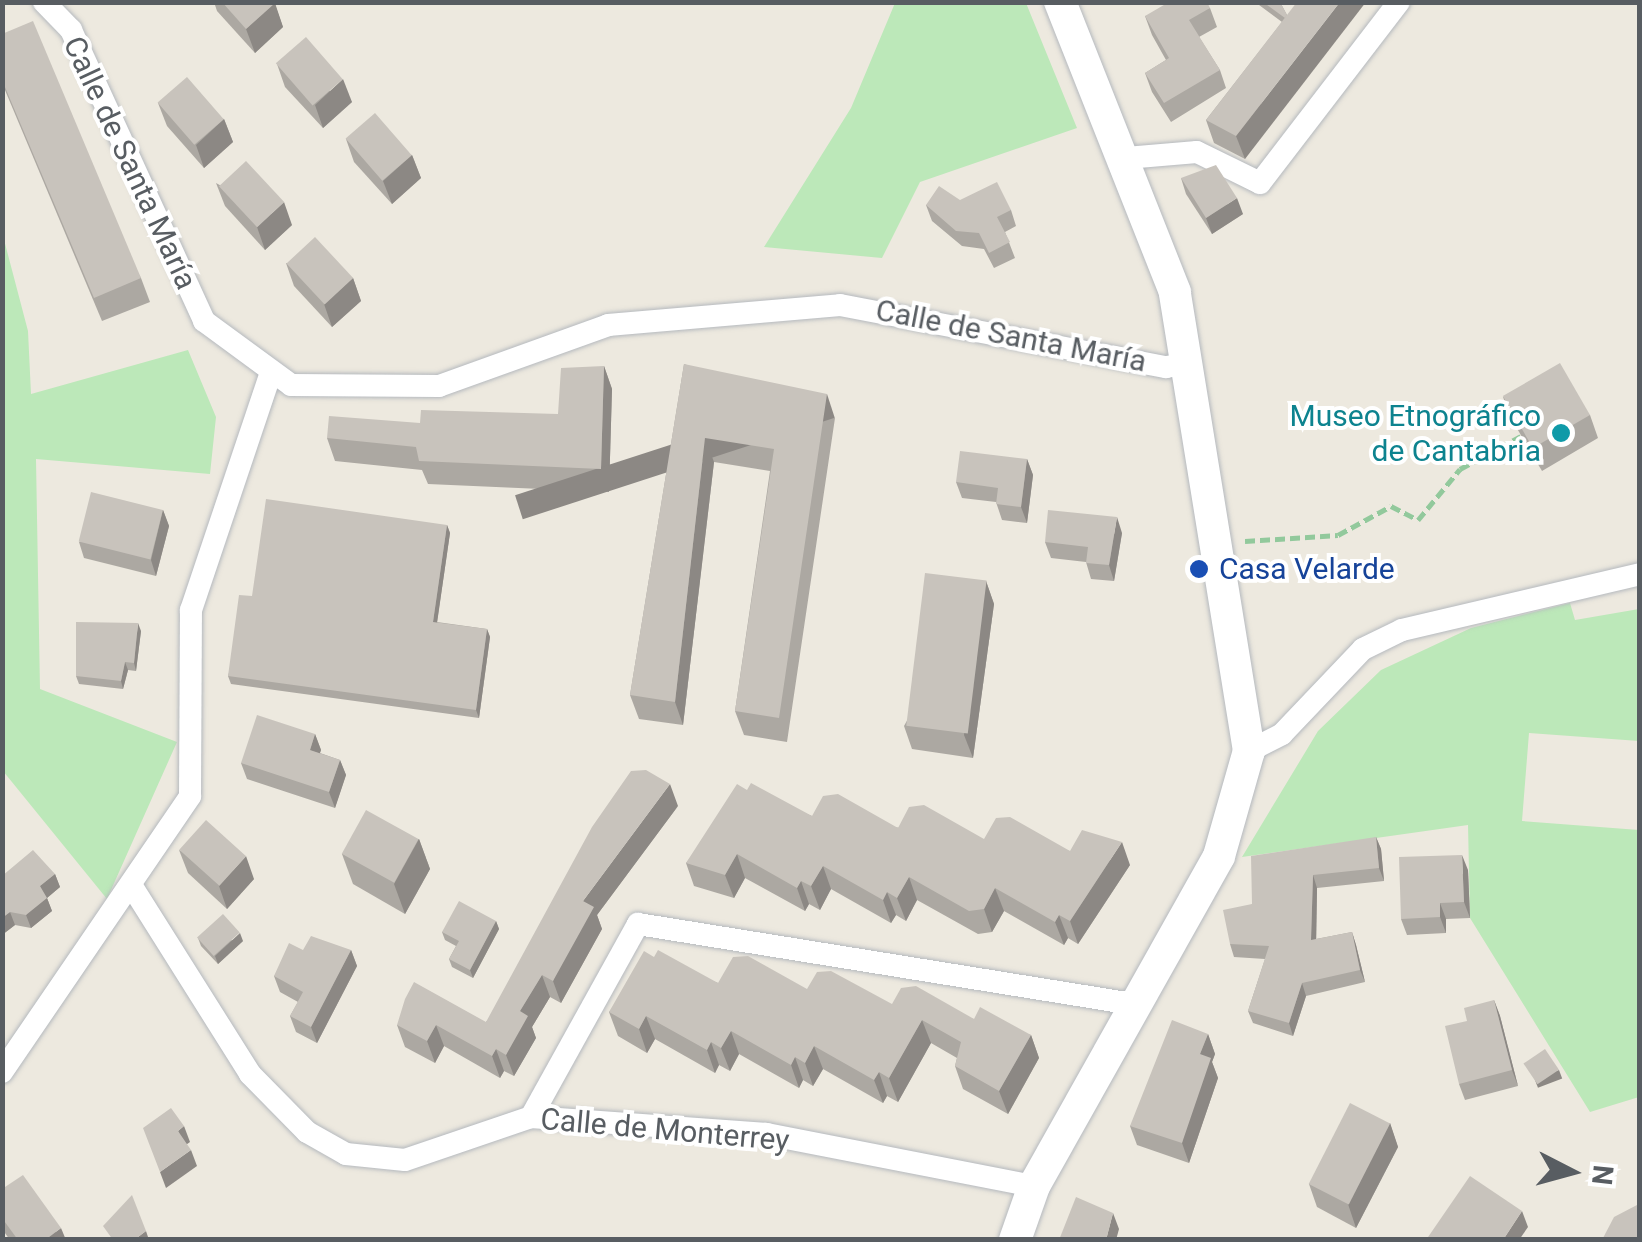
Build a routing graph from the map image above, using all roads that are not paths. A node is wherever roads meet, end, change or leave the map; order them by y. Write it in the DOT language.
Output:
graph roads {
  1 [pos="44,2"];
  2 [pos="1060,2"];
  3 [pos="1399,2"];
  4 [pos="1126,158"];
  5 [pos="1190,363"];
  6 [pos="270,375"];
  7 [pos="1640,574"];
  8 [pos="1249,751"];
  9 [pos="133,888"];
  10 [pos="1134,1004"];
  11 [pos="2,1072"];
  12 [pos="530,1117"];
  13 [pos="1034,1186"];
  14 [pos="1015,1240"];
  1 -- 6 [label="street, Calle de Santa María"];
  2 -- 4 [label="street"];
  3 -- 4 [label="street"];
  4 -- 5 [label="street"];
  5 -- 6 [label="street, Calle de Santa María"];
  5 -- 8 [label="street"];
  6 -- 9 [label="street"];
  7 -- 8 [label="street"];
  8 -- 10 [label="street"];
  9 -- 11 [label="street"];
  9 -- 12 [label="street, Calle de Monterrey"];
  10 -- 12 [label="street"];
  10 -- 13 [label="street"];
  12 -- 13 [label="street, Calle de Monterrey"];
  13 -- 14 [label="street"];
}
